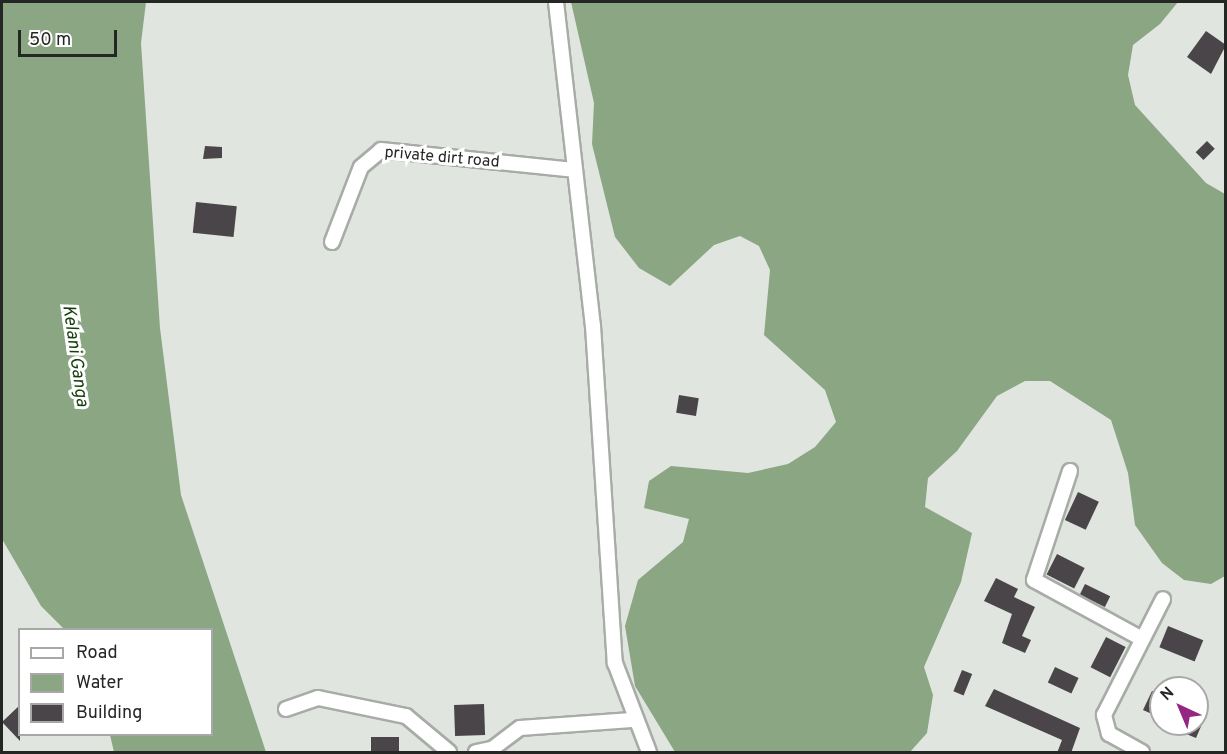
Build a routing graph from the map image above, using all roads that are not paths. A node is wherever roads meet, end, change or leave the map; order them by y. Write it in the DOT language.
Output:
graph roads {
  1 [pos="556,2"];
  2 [pos="574,170"];
  3 [pos="332,242"];
  4 [pos="1070,471"];
  5 [pos="1163,599"];
  6 [pos="1142,639"];
  7 [pos="286,709"];
  8 [pos="632,720"];
  9 [pos="449,753"];
  10 [pos="476,753"];
  11 [pos="649,753"];
  12 [pos="1142,753"];
  1 -- 2 [label="street"];
  2 -- 3 [label="street, private dirt road"];
  2 -- 8 [label="street"];
  4 -- 6 [label="street"];
  5 -- 6 [label="street"];
  6 -- 12 [label="street"];
  7 -- 9 [label="street"];
  8 -- 10 [label="street"];
  8 -- 11 [label="street"];
}
